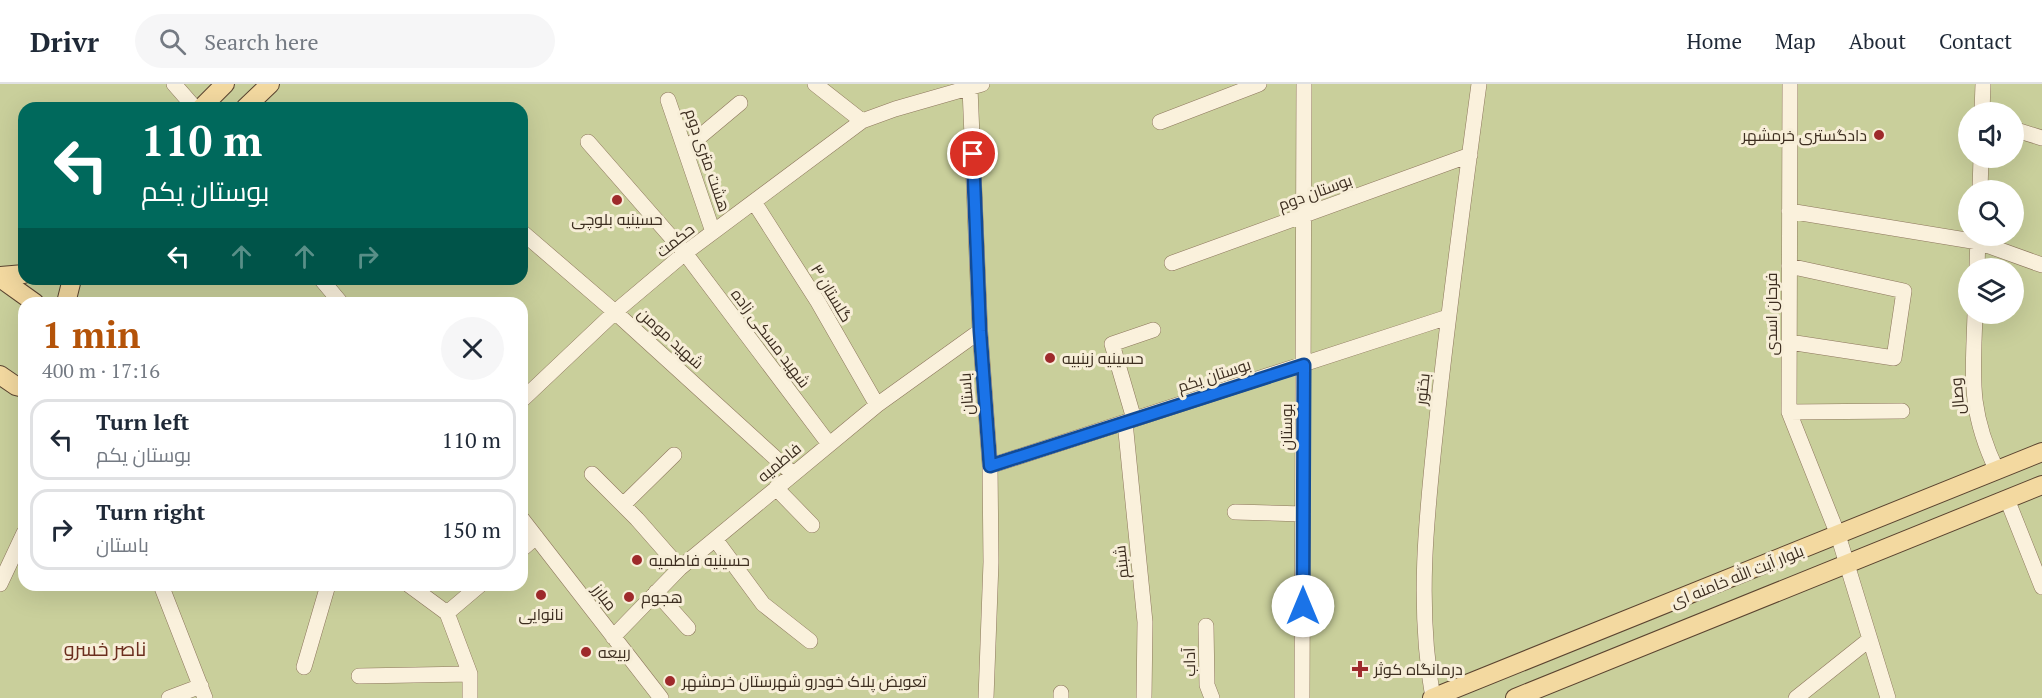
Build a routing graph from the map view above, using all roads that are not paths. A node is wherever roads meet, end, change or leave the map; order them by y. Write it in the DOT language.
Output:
graph roads {
  1 [pos="174,84"];
  2 [pos="225,84"];
  3 [pos="270,84"];
  4 [pos="815,84"];
  5 [pos="1259,84"];
  6 [pos="1304,84"];
  7 [pos="1479,84"];
  8 [pos="1790,84"];
  9 [pos="1983,84"];
  10 [pos="976,86"];
  11 [pos="668,100"];
  12 [pos="190,102"];
  13 [pos="207,102"];
  14 [pos="251,102"];
  15 [pos="1982,102"];
  16 [pos="740,103"];
  17 [pos="862,121"];
  18 [pos="1160,122"];
  19 [pos="2024,132"];
  20 [pos="2042,138"];
  21 [pos="588,142"];
  22 [pos="685,149"];
  23 [pos="1470,155"];
  24 [pos="754,202"];
  25 [pos="1789,211"];
  26 [pos="1303,216"];
  27 [pos="714,232"];
  28 [pos="1958,236"];
  29 [pos="528,237"];
  30 [pos="1995,246"];
  31 [pos="685,253"];
  32 [pos="1172,263"];
  33 [pos="2042,265"];
  34 [pos="1789,266"];
  35 [pos="18,275"];
  36 [pos="0,277"];
  37 [pos="326,285"];
  38 [pos="27,297"];
  39 [pos="336,297"];
  40 [pos="615,312"];
  41 [pos="1448,317"];
  42 [pos="1975,324"];
  43 [pos="1153,330"];
  44 [pos="980,331"];
  45 [pos="1789,342"];
  46 [pos="1304,365"];
  47 [pos="0,375"];
  48 [pos="18,386"];
  49 [pos="528,389"];
  50 [pos="877,405"];
  51 [pos="1902,411"];
  52 [pos="1789,412"];
  53 [pos="1129,420"];
  54 [pos="829,444"];
  55 [pos="2042,452"];
  56 [pos="674,455"];
  57 [pos="990,466"];
  58 [pos="1997,471"];
  59 [pos="591,474"];
  60 [pos="793,474"];
  61 [pos="2042,485"];
  62 [pos="776,488"];
  63 [pos="2007,499"];
  64 [pos="623,505"];
  65 [pos="1235,512"];
  66 [pos="1303,514"];
  67 [pos="812,525"];
  68 [pos="528,527"];
  69 [pos="1838,535"];
  70 [pos="536,537"];
  71 [pos="715,539"];
  72 [pos="528,544"];
  73 [pos="18,546"];
  74 [pos="1845,565"];
  75 [pos="680,568"];
  76 [pos="0,584"];
  77 [pos="2042,588"];
  78 [pos="163,591"];
  79 [pos="326,591"];
  80 [pos="418,591"];
  81 [pos="473,591"];
  82 [pos="656,592"];
  83 [pos="447,612"];
  84 [pos="1206,626"];
  85 [pos="688,628"];
  86 [pos="613,637"];
  87 [pos="1870,639"];
  88 [pos="810,642"];
  89 [pos="304,667"];
  90 [pos="470,674"];
  91 [pos="359,676"];
  92 [pos="203,692"];
  93 [pos="169,698"];
  94 [pos="470,698"];
  95 [pos="661,698"];
  96 [pos="986,698"];
  97 [pos="1144,698"];
  98 [pos="1212,698"];
  99 [pos="1302,698"];
  100 [pos="1432,698"];
  101 [pos="1515,698"];
  102 [pos="1796,698"];
  103 [pos="1888,698"];
  1 -- 12 [label="street"];
  2 -- 13 [label="main road"];
  3 -- 14 [label="main road"];
  4 -- 17 [label="street"];
  5 -- 18 [label="street"];
  6 -- 26 [label="street, بوستان"];
  7 -- 23 [label="street, بختور"];
  8 -- 25 [label="street, فرحان اسدی"];
  9 -- 15 [label="street"];
  10 -- 17 [label="street, حکمت"];
  10 -- 44 [label="street, باستان"];
  11 -- 22 [label="street, هشت متری دوم"];
  16 -- 22 [label="street"];
  17 -- 24 [label="street, حکمت"];
  19 -- 20 [label="street"];
  21 -- 31 [label="street, شهید مسکی زاده"];
  22 -- 27 [label="street, هشت متری دوم"];
  23 -- 26 [label="street, بوستان دوم"];
  23 -- 41 [label="street, بختور"];
  24 -- 27 [label="street, حکمت"];
  24 -- 50 [label="street, گلستان ۳"];
  25 -- 28 [label="street"];
  25 -- 34 [label="street, فرحان اسدی"];
  26 -- 32 [label="street, بوستان دوم"];
  26 -- 46 [label="street, بوستان"];
  27 -- 31 [label="street, حکمت"];
  29 -- 40 [label="street, شهید مومن"];
  30 -- 33 [label="street"];
  31 -- 40 [label="street, حکمت"];
  31 -- 54 [label="street, شهید مسکی زاده"];
  34 -- 45 [label="street, فرحان اسدی"];
  34 -- 45 [label="street"];
  35 -- 36 [label="main road"];
  36 -- 38 [label="main road"];
  37 -- 39 [label="street"];
  40 -- 49 [label="street, حکمت"];
  40 -- 60 [label="street, شهید مومن"];
  41 -- 46 [label="street, بوستان یکم"];
  41 -- 100 [label="street, بختور"];
  42 -- 58 [label="street, وصال"];
  43 -- 53 [label="street, شبنم"];
  44 -- 50 [label="street, فاطمیه"];
  44 -- 57 [label="street, باستان"];
  45 -- 52 [label="street, فرحان اسدی"];
  46 -- 53 [label="street, بوستان یکم"];
  46 -- 66 [label="street, بوستان"];
  47 -- 48 [label="main road"];
  50 -- 54 [label="street, فاطمیه"];
  51 -- 52 [label="street"];
  52 -- 69 [label="street, فرحان اسدی"];
  53 -- 57 [label="street, بوستان یکم"];
  53 -- 97 [label="street, شبنم"];
  54 -- 60 [label="street, فاطمیه"];
  55 -- 58 [label="main road, بلوار آیت الله خامنه ای"];
  56 -- 64 [label="street"];
  57 -- 96 [label="street, باستان"];
  58 -- 69 [label="main road, بلوار آیت الله خامنه ای"];
  59 -- 64 [label="street"];
  60 -- 62 [label="street, فاطمیه"];
  61 -- 63 [label="main road, بلوار آیت الله خامنه ای"];
  62 -- 67 [label="street"];
  62 -- 71 [label="street, فاطمیه"];
  63 -- 74 [label="main road, بلوار آیت الله خامنه ای"];
  63 -- 77 [label="street"];
  64 -- 75 [label="street"];
  65 -- 66 [label="street"];
  66 -- 99 [label="street, بوستان"];
  68 -- 70 [label="street, مبارز"];
  69 -- 74 [label="street, فرحان اسدی"];
  69 -- 100 [label="main road, بلوار آیت الله خامنه ای"];
  70 -- 72 [label="street"];
  70 -- 86 [label="street, مبارز"];
  71 -- 75 [label="street, فاطمیه"];
  71 -- 88 [label="street"];
  73 -- 76 [label="street"];
  74 -- 87 [label="street"];
  74 -- 101 [label="main road, بلوار آیت الله خامنه ای"];
  75 -- 82 [label="street, فاطمیه"];
  78 -- 92 [label="street"];
  79 -- 89 [label="street"];
  80 -- 83 [label="street"];
  81 -- 83 [label="street"];
  82 -- 85 [label="street"];
  82 -- 86 [label="street, فاطمیه"];
  83 -- 90 [label="street"];
  84 -- 98 [label="street, آداب"];
  86 -- 95 [label="street, مبارز"];
  87 -- 102 [label="street"];
  87 -- 103 [label="street"];
  90 -- 91 [label="street"];
  90 -- 94 [label="street"];
  92 -- 93 [label="street"];
}
